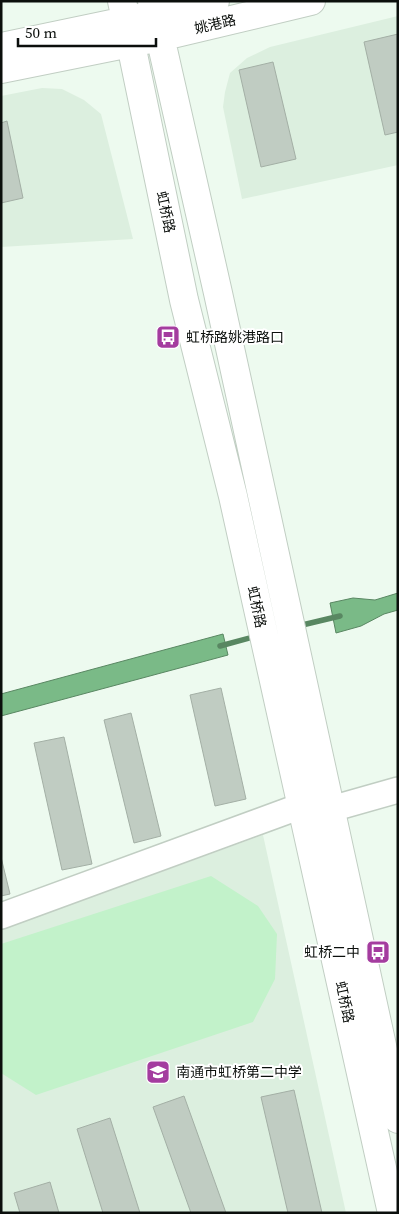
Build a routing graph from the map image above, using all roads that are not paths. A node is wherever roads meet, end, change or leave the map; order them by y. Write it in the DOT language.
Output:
graph roads {
  1 [pos="216,1"];
  2 [pos="311,1"];
  3 [pos="156,18"];
  4 [pos="127,22"];
  5 [pos="1,47"];
  6 [pos="1,68"];
  7 [pos="398,790"];
  8 [pos="301,806"];
  9 [pos="330,809"];
  10 [pos="1,916"];
  11 [pos="398,1119"];
  12 [pos="392,1213"];
  1 -- 3 [label="main road, 姚港路"];
  2 -- 3 [label="main road, 姚港路"];
  3 -- 4 [label="main road, 姚港路"];
  3 -- 9 [label="main road, 虹桥路"];
  4 -- 5 [label="main road, 姚港路"];
  4 -- 6 [label="main road, 姚港路"];
  4 -- 8 [label="main road, 虹桥路"];
  7 -- 9 [label="street"];
  8 -- 10 [label="street"];
  8 -- 12 [label="main road, 虹桥路"];
  9 -- 11 [label="main road, 虹桥路"];
}
